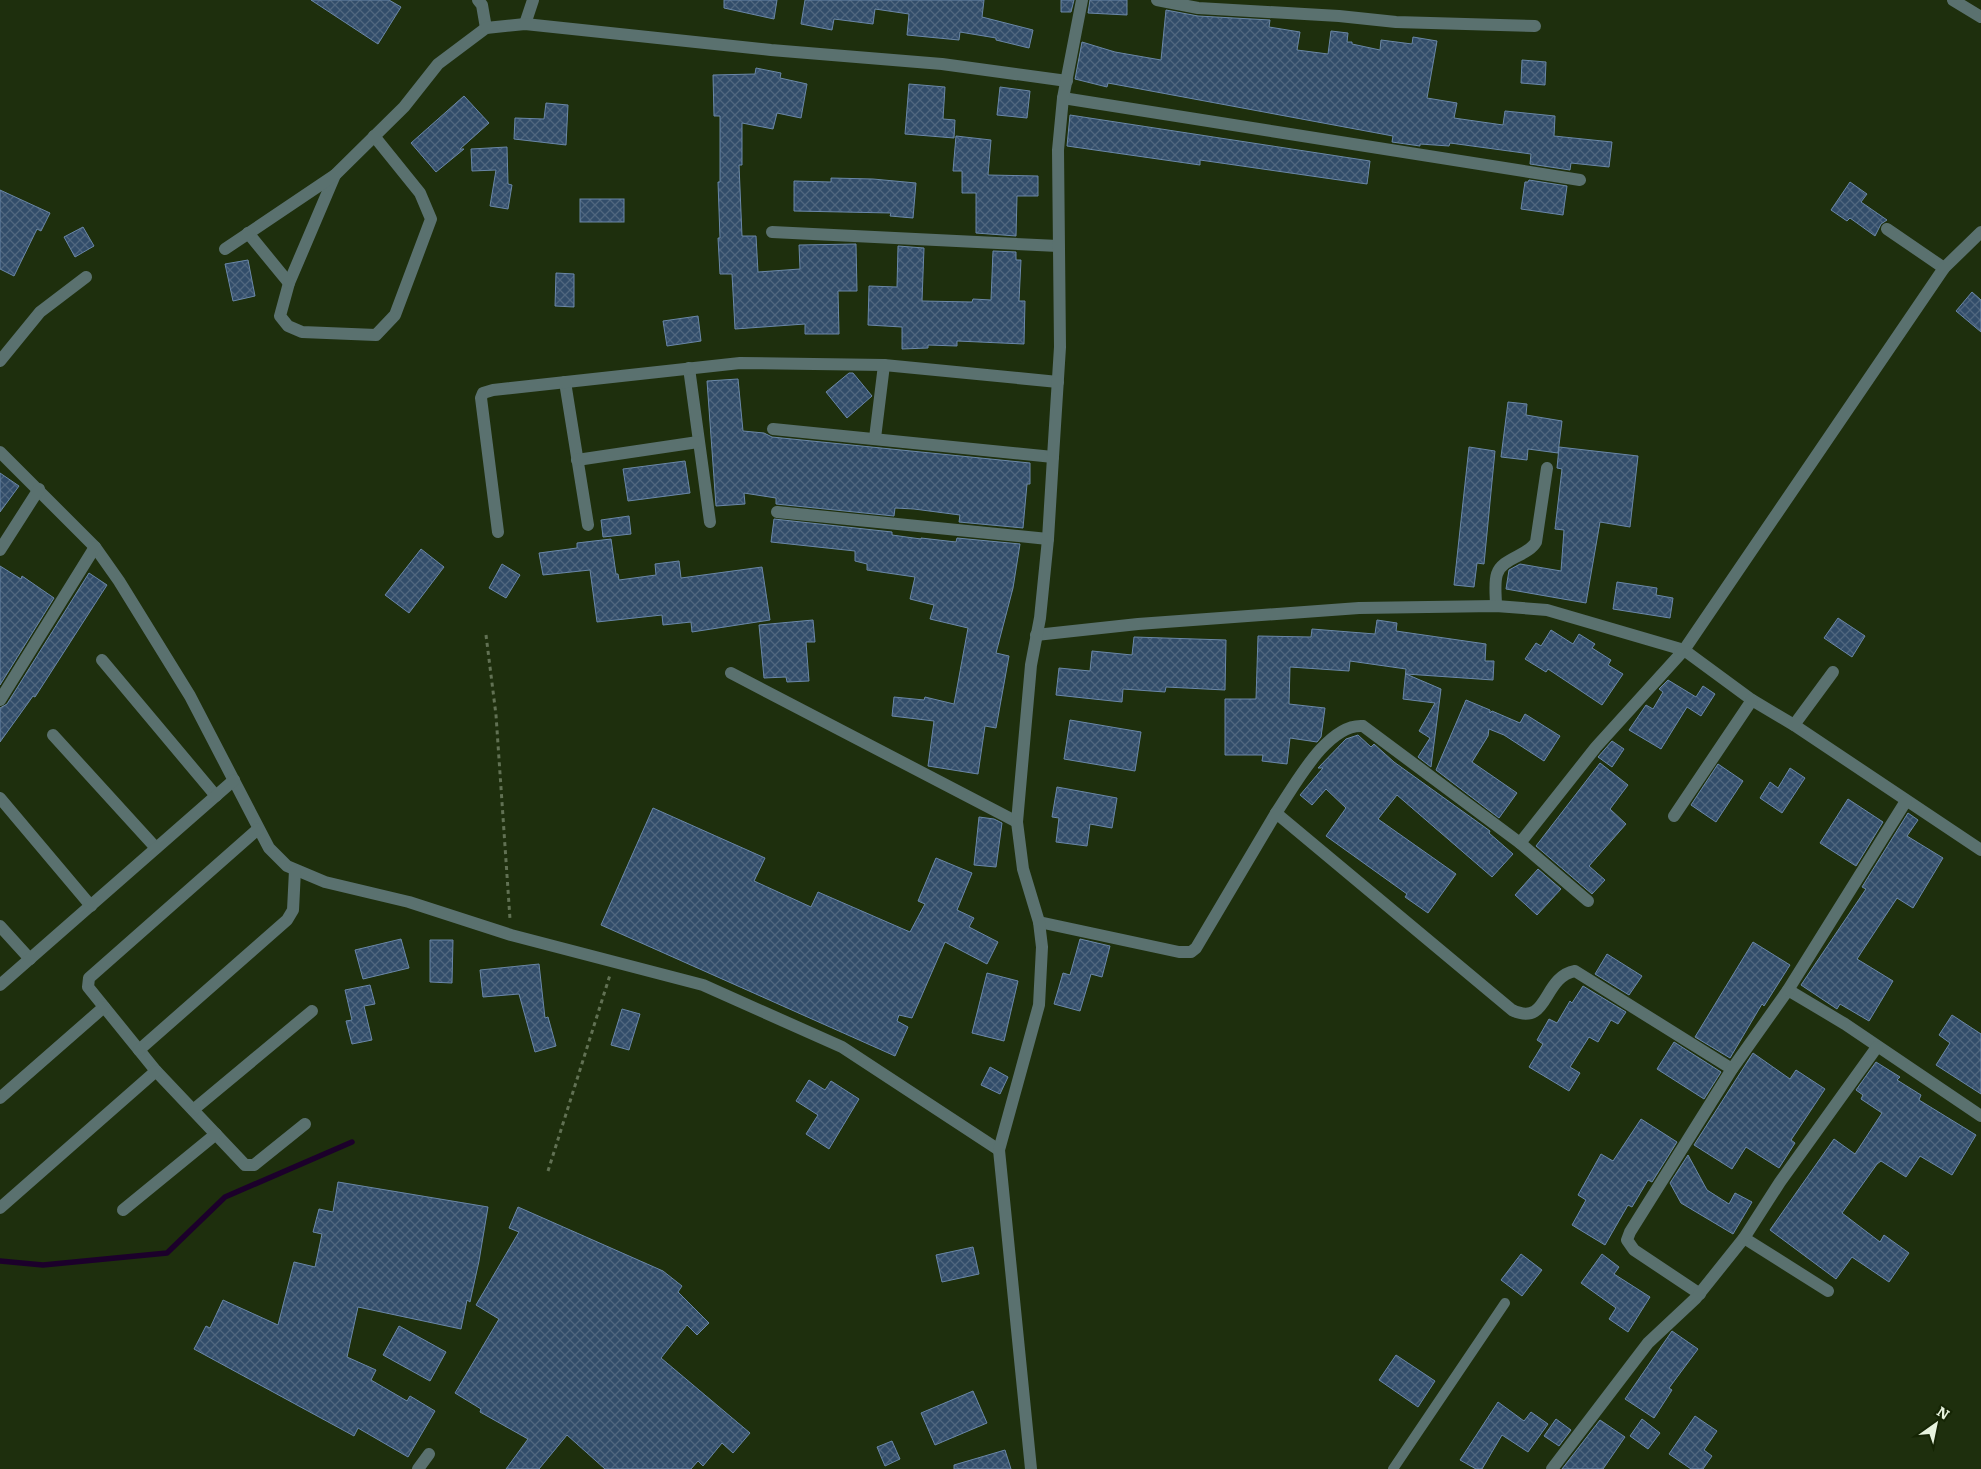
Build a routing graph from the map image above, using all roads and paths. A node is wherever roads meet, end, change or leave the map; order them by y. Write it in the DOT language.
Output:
graph roads {
  1 [pos="478,0"];
  2 [pos="533,0"];
  3 [pos="1082,0"];
  4 [pos="1157,0"];
  5 [pos="1953,0"];
  6 [pos="1981,17"];
  7 [pos="525,24"];
  8 [pos="1535,26"];
  9 [pos="486,28"];
  10 [pos="1066,81"];
  11 [pos="1064,98"];
  12 [pos="374,136"];
  13 [pos="334,175"];
  14 [pos="1580,180"];
  15 [pos="1887,229"];
  16 [pos="248,232"];
  17 [pos="772,232"];
  18 [pos="1981,232"];
  19 [pos="1058,246"];
  20 [pos="225,249"];
  21 [pos="1944,268"];
  22 [pos="86,277"];
  23 [pos="289,283"];
  24 [pos="0,361"];
  25 [pos="884,365"];
  26 [pos="689,368"];
  27 [pos="565,382"];
  28 [pos="1058,382"];
  29 [pos="773,429"];
  30 [pos="875,438"];
  31 [pos="698,442"];
  32 [pos="0,452"];
  33 [pos="1053,457"];
  34 [pos="577,460"];
  35 [pos="1547,468"];
  36 [pos="39,489"];
  37 [pos="776,512"];
  38 [pos="710,522"];
  39 [pos="588,525"];
  40 [pos="498,532"];
  41 [pos="1048,539"];
  42 [pos="95,548"];
  43 [pos="0,550"];
  44 [pos="1496,606"];
  45 [pos="1036,635"];
  46 [pos="486,636"];
  47 [pos="1684,650"];
  48 [pos="102,660"];
  49 [pos="1833,672"];
  50 [pos="731,673"];
  51 [pos="0,700"];
  52 [pos="1752,700"];
  53 [pos="1794,725"];
  54 [pos="52,735"];
  55 [pos="234,780"];
  56 [pos="216,796"];
  57 [pos="0,798"];
  58 [pos="1906,802"];
  59 [pos="1276,813"];
  60 [pos="1674,816"];
  61 [pos="1017,822"];
  62 [pos="258,829"];
  63 [pos="1520,843"];
  64 [pos="156,848"];
  65 [pos="1980,849"];
  66 [pos="295,870"];
  67 [pos="1588,901"];
  68 [pos="91,906"];
  69 [pos="1038,922"];
  70 [pos="0,926"];
  71 [pos="511,935"];
  72 [pos="30,959"];
  73 [pos="614,962"];
  74 [pos="0,985"];
  75 [pos="1788,990"];
  76 [pos="104,1007"];
  77 [pos="312,1011"];
  78 [pos="1877,1046"];
  79 [pos="139,1050"];
  80 [pos="1732,1068"];
  81 [pos="156,1071"];
  82 [pos="0,1098"];
  83 [pos="193,1110"];
  84 [pos="1981,1116"];
  85 [pos="306,1124"];
  86 [pos="216,1134"];
  87 [pos="999,1150"];
  88 [pos="548,1171"];
  89 [pos="0,1208"];
  90 [pos="123,1210"];
  91 [pos="1744,1238"];
  92 [pos="1828,1291"];
  93 [pos="1700,1294"];
  94 [pos="1505,1303"];
  95 [pos="429,1454"];
  96 [pos="418,1469"];
  97 [pos="1031,1469"];
  98 [pos="1393,1469"];
  99 [pos="1552,1469"];
  1 -- 9 [label="street"];
  2 -- 7 [label="street"];
  3 -- 10 [label="street"];
  4 -- 8 [label="street"];
  5 -- 6 [label="street"];
  7 -- 9 [label="street"];
  7 -- 10 [label="street"];
  9 -- 12 [label="street"];
  10 -- 11 [label="street"];
  11 -- 14 [label="street"];
  11 -- 19 [label="street"];
  12 -- 13 [label="street"];
  12 -- 23 [label="street"];
  13 -- 16 [label="street"];
  13 -- 23 [label="street"];
  15 -- 21 [label="street"];
  16 -- 20 [label="street"];
  16 -- 23 [label="street"];
  17 -- 19 [label="street"];
  18 -- 21 [label="street"];
  19 -- 28 [label="street"];
  21 -- 47 [label="street"];
  22 -- 24 [label="street"];
  25 -- 26 [label="street"];
  25 -- 28 [label="street"];
  25 -- 30 [label="street"];
  26 -- 27 [label="street"];
  26 -- 31 [label="street"];
  27 -- 34 [label="street"];
  27 -- 40 [label="street"];
  28 -- 33 [label="street"];
  29 -- 30 [label="street"];
  30 -- 33 [label="street"];
  31 -- 34 [label="street"];
  31 -- 38 [label="street"];
  32 -- 36 [label="street"];
  33 -- 41 [label="street"];
  34 -- 39 [label="street"];
  35 -- 44 [label="street"];
  36 -- 42 [label="street"];
  36 -- 43 [label="street"];
  37 -- 41 [label="street"];
  41 -- 45 [label="street"];
  42 -- 51 [label="street"];
  42 -- 55 [label="street"];
  44 -- 45 [label="street"];
  44 -- 47 [label="street"];
  45 -- 61 [label="street"];
  46 -- 71 [label="path"];
  47 -- 52 [label="street"];
  47 -- 63 [label="street"];
  48 -- 56 [label="street"];
  49 -- 53 [label="street"];
  50 -- 61 [label="street"];
  52 -- 53 [label="street"];
  52 -- 60 [label="street"];
  53 -- 58 [label="street"];
  54 -- 64 [label="street"];
  55 -- 56 [label="street"];
  55 -- 62 [label="street"];
  56 -- 64 [label="street"];
  57 -- 68 [label="street"];
  58 -- 65 [label="street"];
  58 -- 75 [label="street"];
  59 -- 63 [label="street"];
  59 -- 69 [label="street"];
  59 -- 80 [label="street"];
  61 -- 69 [label="street"];
  62 -- 66 [label="street"];
  62 -- 76 [label="street"];
  63 -- 67 [label="street"];
  64 -- 68 [label="street"];
  66 -- 71 [label="street"];
  66 -- 79 [label="street"];
  68 -- 72 [label="street"];
  69 -- 87 [label="street"];
  70 -- 72 [label="street"];
  71 -- 73 [label="street"];
  72 -- 74 [label="street"];
  73 -- 87 [label="street"];
  73 -- 88 [label="path"];
  75 -- 78 [label="street"];
  75 -- 80 [label="street"];
  76 -- 79 [label="street"];
  76 -- 82 [label="street"];
  77 -- 83 [label="street"];
  78 -- 84 [label="street"];
  78 -- 91 [label="street"];
  79 -- 81 [label="street"];
  80 -- 93 [label="street"];
  81 -- 83 [label="street"];
  81 -- 89 [label="street"];
  83 -- 86 [label="street"];
  85 -- 86 [label="street"];
  86 -- 90 [label="street"];
  87 -- 97 [label="street"];
  91 -- 92 [label="street"];
  91 -- 93 [label="street"];
  93 -- 99 [label="street"];
  94 -- 98 [label="lane"];
  95 -- 96 [label="street"];
}
